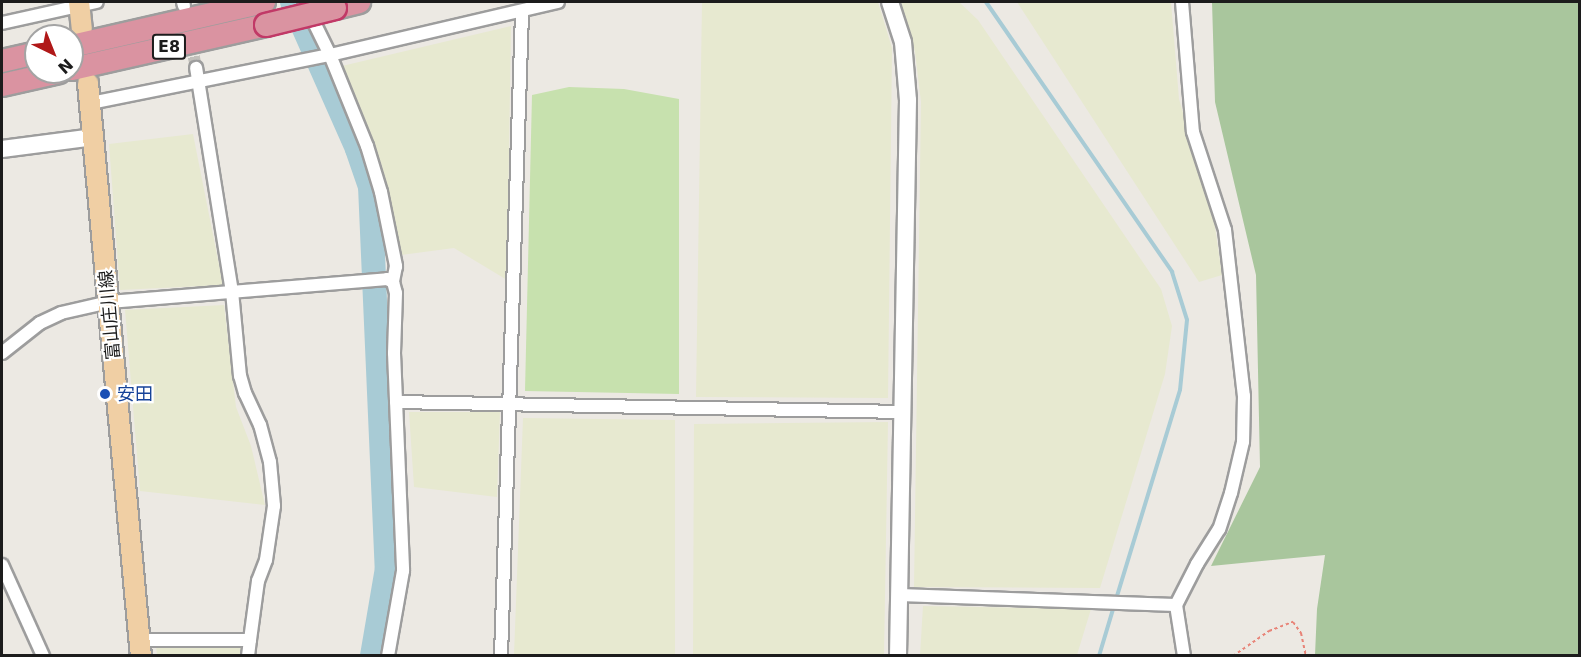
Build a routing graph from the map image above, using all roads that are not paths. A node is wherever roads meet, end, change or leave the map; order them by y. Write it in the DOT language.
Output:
graph roads {
  1 [pos="304,2"];
  2 [pos="359,2"];
  3 [pos="558,2"];
  4 [pos="890,2"];
  5 [pos="1182,2"];
  6 [pos="85,3"];
  7 [pos="259,3"];
  8 [pos="522,12"];
  9 [pos="2,23"];
  10 [pos="80,24"];
  11 [pos="84,36"];
  12 [pos="24,56"];
  13 [pos="327,56"];
  14 [pos="2,61"];
  15 [pos="196,68"];
  16 [pos="84,75"];
  17 [pos="24,80"];
  18 [pos="197,83"];
  19 [pos="83,84"];
  20 [pos="2,85"];
  21 [pos="91,103"];
  22 [pos="94,137"];
  23 [pos="2,149"];
  24 [pos="390,280"];
  25 [pos="232,292"];
  26 [pos="109,302"];
  27 [pos="2,353"];
  28 [pos="396,402"];
  29 [pos="510,405"];
  30 [pos="903,412"];
  31 [pos="2,565"];
  32 [pos="899,596"];
  33 [pos="1176,605"];
  34 [pos="250,640"];
  35 [pos="140,648"];
  36 [pos="43,656"];
  37 [pos="248,656"];
  38 [pos="388,656"];
  39 [pos="501,656"];
  40 [pos="898,656"];
  41 [pos="1184,656"];
  1 -- 13 [label="street"];
  2 -- 16 [label="highway, E8, bridge"];
  3 -- 8 [label="street"];
  4 -- 30 [label="street"];
  5 -- 33 [label="street"];
  6 -- 9 [label="street"];
  6 -- 10 [label="main road"];
  7 -- 11 [label="highway, E8"];
  8 -- 13 [label="street"];
  8 -- 29 [label="street"];
  12 -- 14 [label="highway"];
  13 -- 18 [label="street"];
  13 -- 24 [label="street"];
  15 -- 18 [label="street"];
  17 -- 20 [label="highway"];
  18 -- 21 [label="street"];
  18 -- 25 [label="street"];
  19 -- 21 [label="main road, 富山庄川線"];
  21 -- 22 [label="main road, 富山庄川線"];
  22 -- 23 [label="street"];
  22 -- 26 [label="main road, 富山庄川線"];
  24 -- 25 [label="street"];
  24 -- 28 [label="street"];
  25 -- 26 [label="street"];
  25 -- 34 [label="street"];
  26 -- 27 [label="street"];
  26 -- 35 [label="main road, 富山庄川線"];
  28 -- 29 [label="street"];
  28 -- 38 [label="street"];
  29 -- 30 [label="street"];
  29 -- 39 [label="street"];
  30 -- 32 [label="street"];
  31 -- 36 [label="street"];
  32 -- 33 [label="street"];
  32 -- 40 [label="street"];
  33 -- 41 [label="street"];
  34 -- 35 [label="street"];
  34 -- 37 [label="street"];
}
